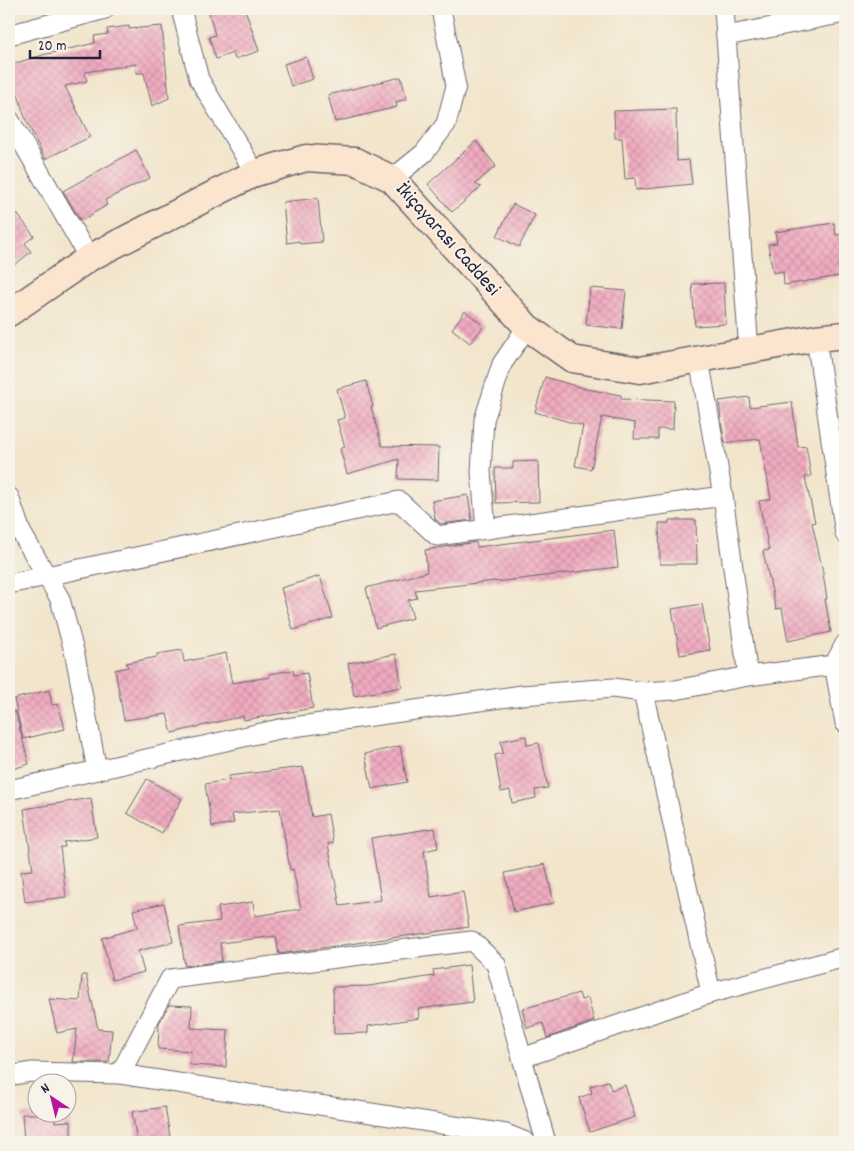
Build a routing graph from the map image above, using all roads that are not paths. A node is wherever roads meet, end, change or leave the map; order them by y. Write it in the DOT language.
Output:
graph roads {
  1 [pos="105,9"];
  2 [pos="181,9"];
  3 [pos="441,9"];
  4 [pos="724,9"];
  5 [pos="845,13"];
  6 [pos="9,35"];
  7 [pos="726,36"];
  8 [pos="9,119"];
  9 [pos="254,173"];
  10 [pos="392,180"];
  11 [pos="90,258"];
  12 [pos="9,313"];
  13 [pos="527,327"];
  14 [pos="845,335"];
  15 [pos="816,338"];
  16 [pos="749,351"];
  17 [pos="699,359"];
  18 [pos="723,496"];
  19 [pos="9,497"];
  20 [pos="486,529"];
  21 [pos="845,534"];
  22 [pos="48,576"];
  23 [pos="9,584"];
  24 [pos="845,644"];
  25 [pos="834,665"];
  26 [pos="748,676"];
  27 [pos="643,692"];
  28 [pos="845,722"];
  29 [pos="97,770"];
  30 [pos="9,790"];
  31 [pos="845,957"];
  32 [pos="712,993"];
  33 [pos="522,1058"];
  34 [pos="120,1074"];
  35 [pos="9,1076"];
  36 [pos="526,1142"];
  37 [pos="546,1142"];
  1 -- 6 [label="street"];
  2 -- 9 [label="street"];
  3 -- 10 [label="street"];
  4 -- 7 [label="street"];
  5 -- 7 [label="street"];
  7 -- 16 [label="street"];
  8 -- 11 [label="street"];
  9 -- 10 [label="street, İkiçayarası Caddesi"];
  9 -- 11 [label="street, İkiçayarası Caddesi"];
  10 -- 13 [label="street, İkiçayarası Caddesi"];
  11 -- 12 [label="street, İkiçayarası Caddesi"];
  13 -- 17 [label="street, İkiçayarası Caddesi"];
  13 -- 20 [label="street"];
  14 -- 15 [label="street, İkiçayarası Caddesi"];
  15 -- 16 [label="street, İkiçayarası Caddesi"];
  15 -- 21 [label="street"];
  16 -- 17 [label="street, İkiçayarası Caddesi"];
  17 -- 18 [label="street"];
  18 -- 20 [label="street"];
  18 -- 26 [label="street"];
  19 -- 22 [label="street"];
  20 -- 22 [label="street"];
  22 -- 23 [label="street"];
  22 -- 29 [label="street"];
  24 -- 25 [label="street"];
  25 -- 26 [label="street"];
  25 -- 28 [label="street"];
  26 -- 27 [label="street"];
  27 -- 29 [label="street"];
  27 -- 32 [label="street"];
  29 -- 30 [label="street"];
  31 -- 32 [label="street"];
  32 -- 33 [label="street"];
  33 -- 34 [label="street"];
  33 -- 37 [label="street"];
  34 -- 35 [label="street"];
  34 -- 36 [label="street"];
}
